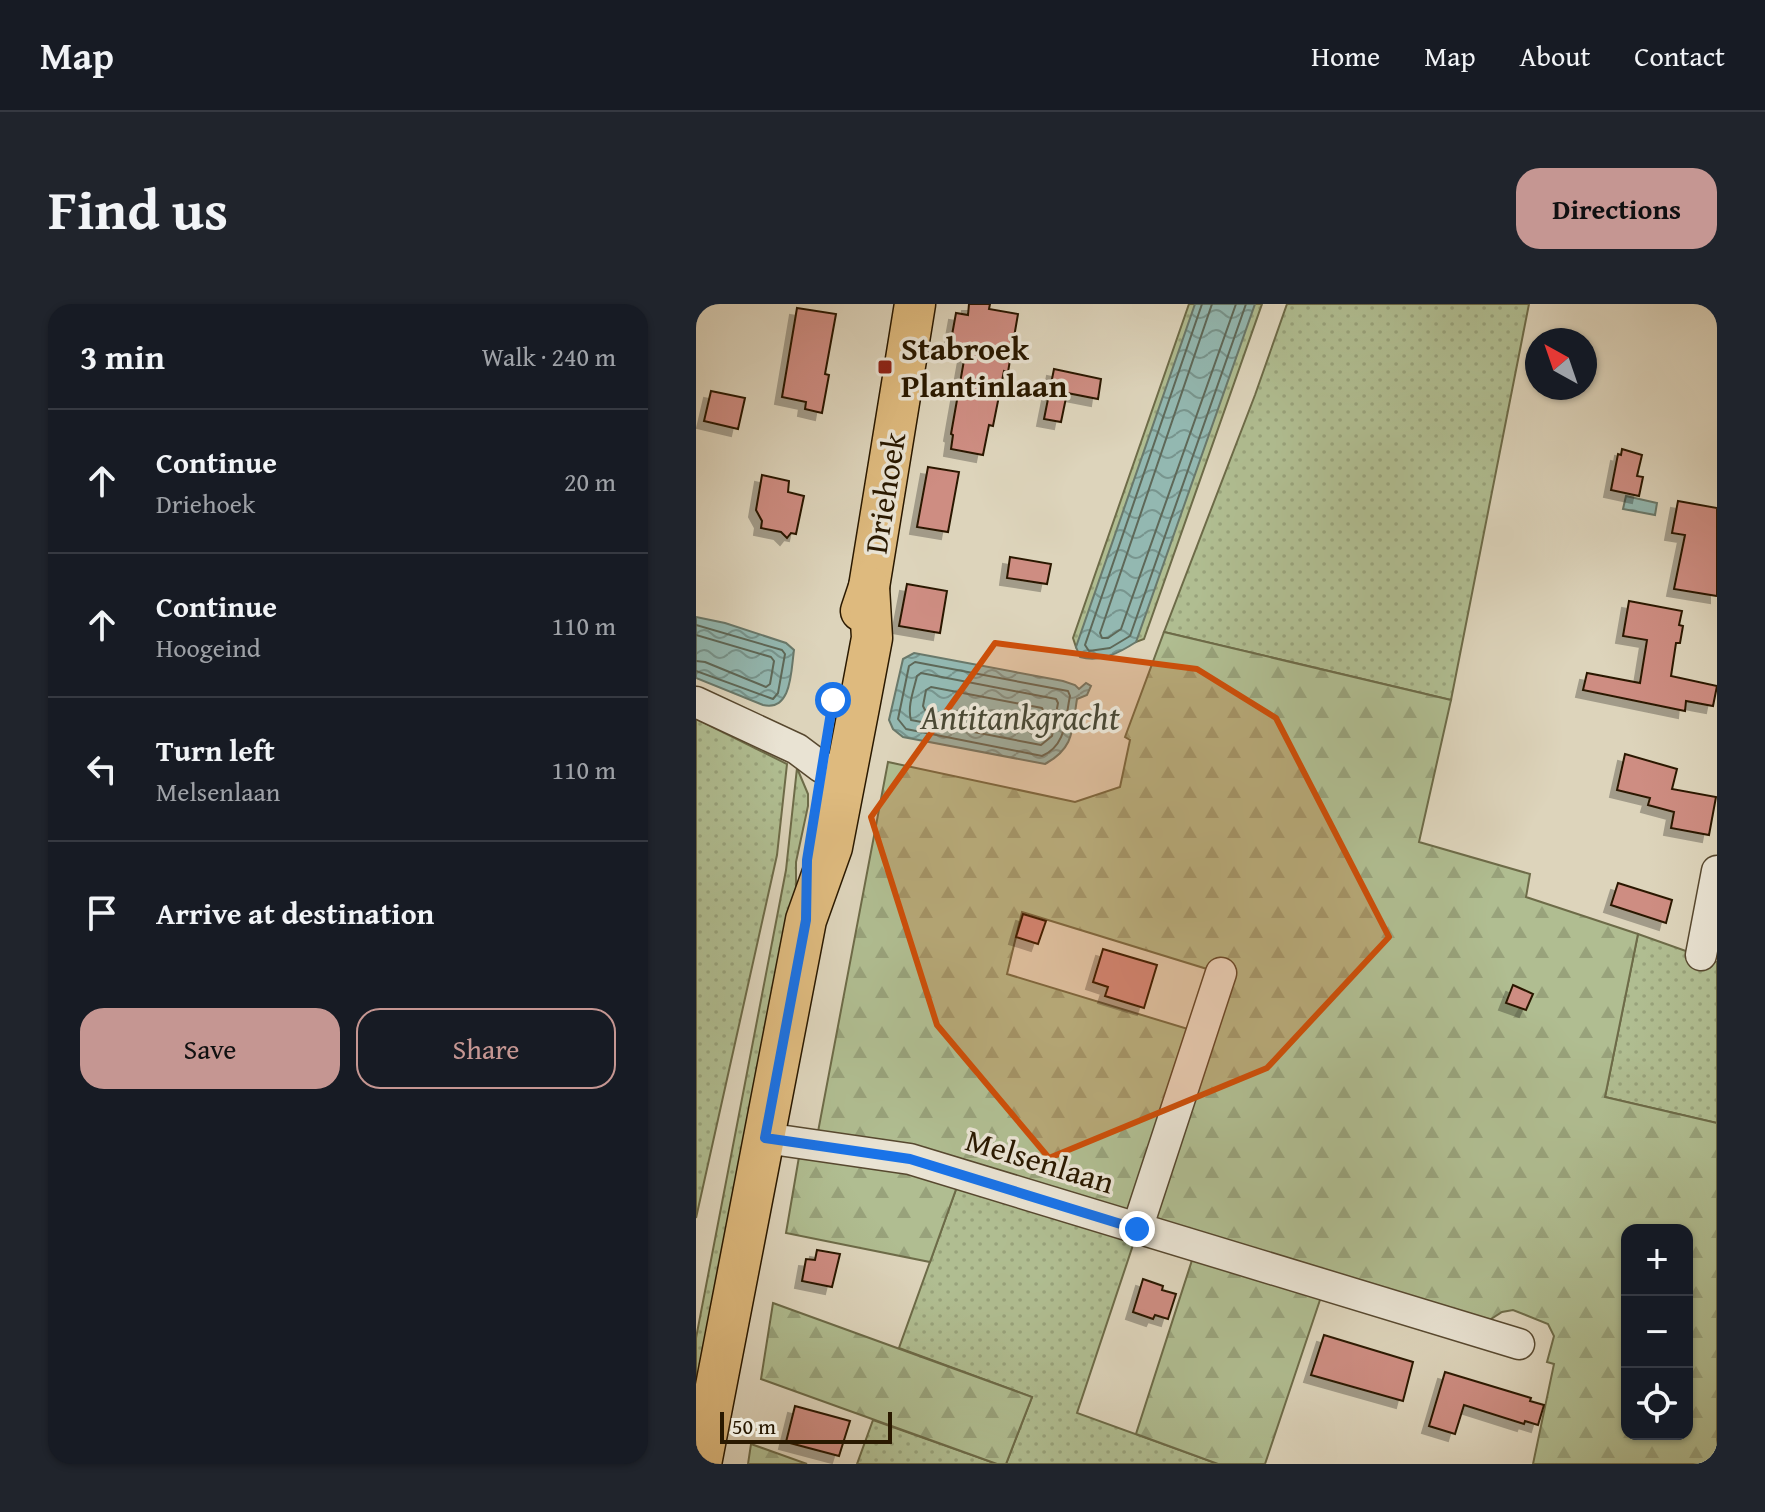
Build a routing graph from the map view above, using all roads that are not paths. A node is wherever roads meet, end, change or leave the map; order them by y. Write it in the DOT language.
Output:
graph roads {
  1 [pos="915,304"];
  2 [pos="696,702"];
  3 [pos="833,770"];
  4 [pos="1717,871"];
  5 [pos="1701,955"];
  6 [pos="1221,973"];
  7 [pos="765,1138"];
  8 [pos="1137,1229"];
  9 [pos="1519,1344"];
  10 [pos="701,1464"];
  1 -- 3 [label="main road, Driehoek"];
  2 -- 3 [label="street"];
  3 -- 7 [label="main road, Driehoek"];
  4 -- 5 [label="street"];
  6 -- 8 [label="street"];
  7 -- 8 [label="street, Melsenlaan"];
  7 -- 10 [label="main road, Driehoek"];
  8 -- 9 [label="street, Melsenlaan"];
}
